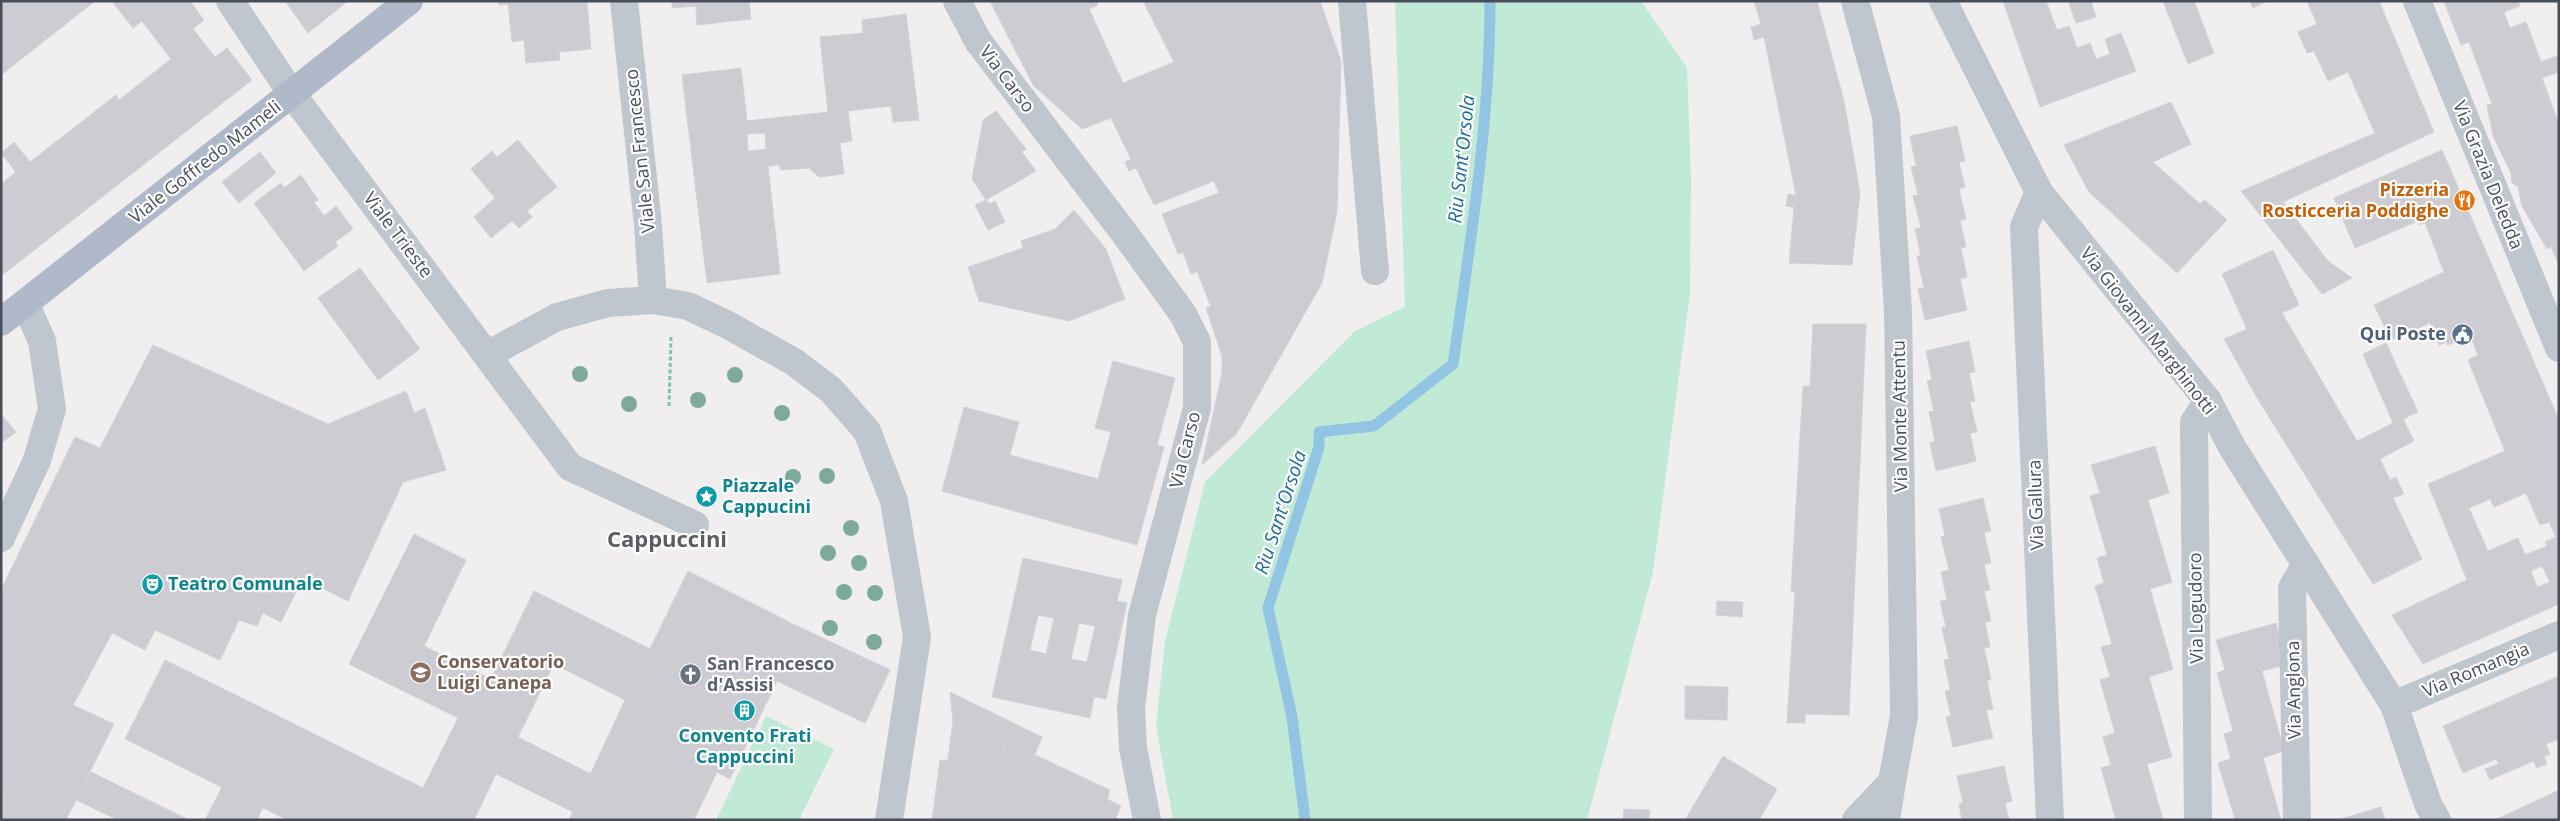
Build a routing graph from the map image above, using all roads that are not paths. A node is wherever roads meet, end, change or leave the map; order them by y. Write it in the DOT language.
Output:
graph roads {
  1 [pos="230,1"];
  2 [pos="409,1"];
  3 [pos="624,1"];
  4 [pos="957,1"];
  5 [pos="1352,1"];
  6 [pos="1856,1"];
  7 [pos="1942,1"];
  8 [pos="2418,1"];
  9 [pos="292,94"];
  10 [pos="2038,192"];
  11 [pos="1376,271"];
  12 [pos="653,300"];
  13 [pos="26,303"];
  14 [pos="1,322"];
  15 [pos="2559,348"];
  16 [pos="487,355"];
  17 [pos="2208,401"];
  18 [pos="695,525"];
  19 [pos="1,538"];
  20 [pos="2306,564"];
  21 [pos="2559,635"];
  22 [pos="2394,705"];
  23 [pos="1892,782"];
  24 [pos="2427,814"];
  25 [pos="889,820"];
  26 [pos="1147,820"];
  27 [pos="1856,820"];
  28 [pos="1886,820"];
  29 [pos="2050,820"];
  30 [pos="2198,820"];
  31 [pos="2297,820"];
  1 -- 9 [label="street, Viale Trieste"];
  2 -- 9 [label="main road, Viale Goffredo Mameli"];
  3 -- 12 [label="street, Viale San Francesco"];
  4 -- 26 [label="street, Via Carso"];
  5 -- 11 [label="street"];
  6 -- 23 [label="street, Via Monte Attentu"];
  7 -- 10 [label="street, Via Giovanni Marghinotti"];
  8 -- 15 [label="street, Via Grazia Deledda"];
  9 -- 13 [label="main road, Viale Goffredo Mameli"];
  9 -- 16 [label="street, Viale Trieste"];
  10 -- 17 [label="street, Via Giovanni Marghinotti"];
  10 -- 29 [label="street, Via Gallura"];
  12 -- 16 [label="street"];
  12 -- 25 [label="street"];
  13 -- 14 [label="main road, Viale Goffredo Mameli"];
  13 -- 19 [label="street"];
  16 -- 18 [label="street, Viale Trieste"];
  17 -- 20 [label="street, Via Giovanni Marghinotti"];
  17 -- 30 [label="street, Via Logudoro"];
  20 -- 22 [label="street, Via Giovanni Marghinotti"];
  20 -- 31 [label="street, Via Anglona"];
  21 -- 22 [label="street, Via Romangia"];
  22 -- 24 [label="street, Via Giovanni Marghinotti"];
  23 -- 27 [label="street"];
  23 -- 28 [label="street, Via Monte Attentu"];
}
